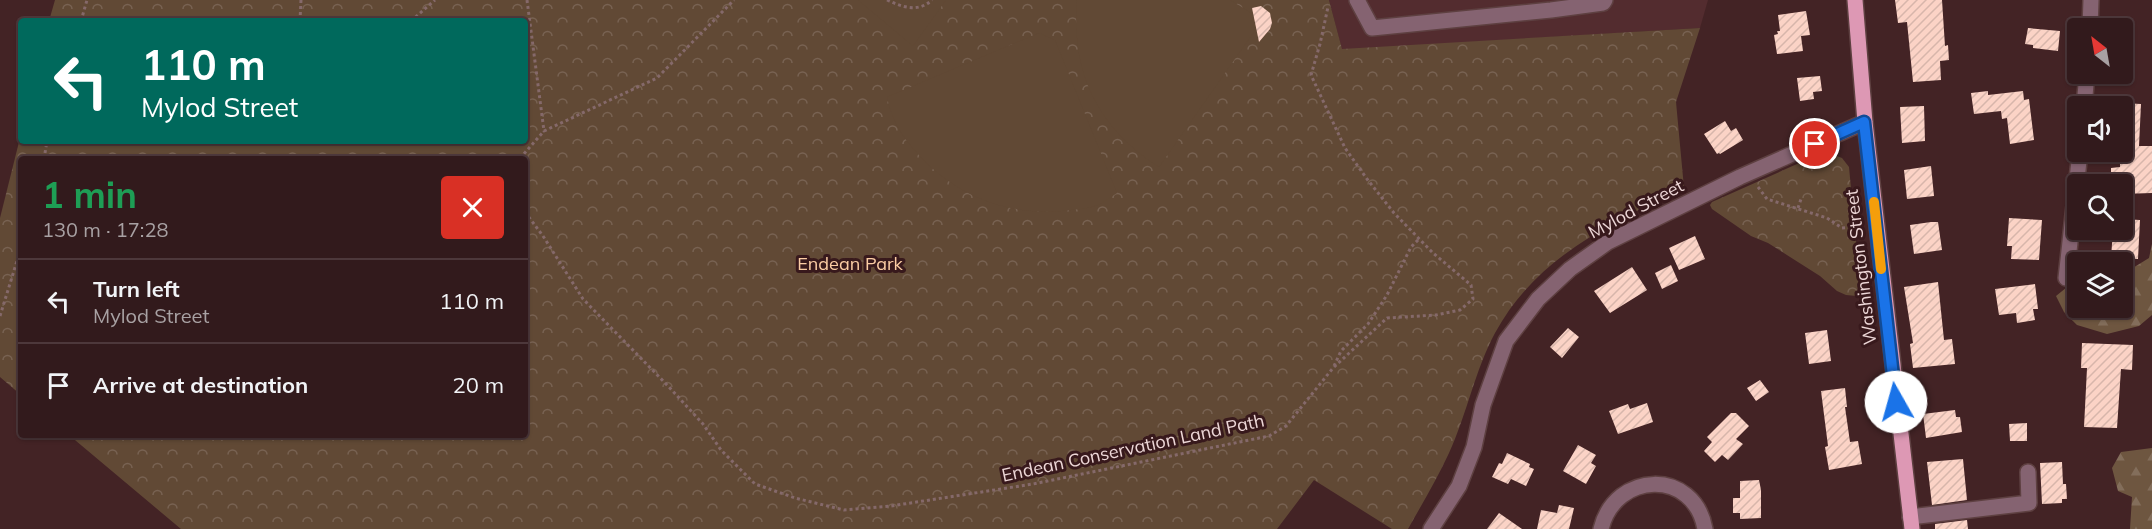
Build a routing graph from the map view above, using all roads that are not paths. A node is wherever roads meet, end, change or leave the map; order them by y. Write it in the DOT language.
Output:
graph roads {
  1 [pos="1357,0"];
  2 [pos="1605,0"];
  3 [pos="1855,0"];
  4 [pos="2091,0"];
  5 [pos="2090,18"];
  6 [pos="1864,122"];
  7 [pos="2078,162"];
  8 [pos="2069,252"];
  9 [pos="2028,472"];
  10 [pos="1911,523"];
  11 [pos="1431,529"];
  12 [pos="1601,529"];
  13 [pos="1705,529"];
  1 -- 2 [label="street"];
  3 -- 6 [label="main road, Washington Street"];
  4 -- 5 [label="street"];
  6 -- 10 [label="main road, Washington Street"];
  6 -- 11 [label="street, Mylod Street"];
  7 -- 8 [label="street"];
  9 -- 10 [label="street"];
  12 -- 13 [label="street"];
}
